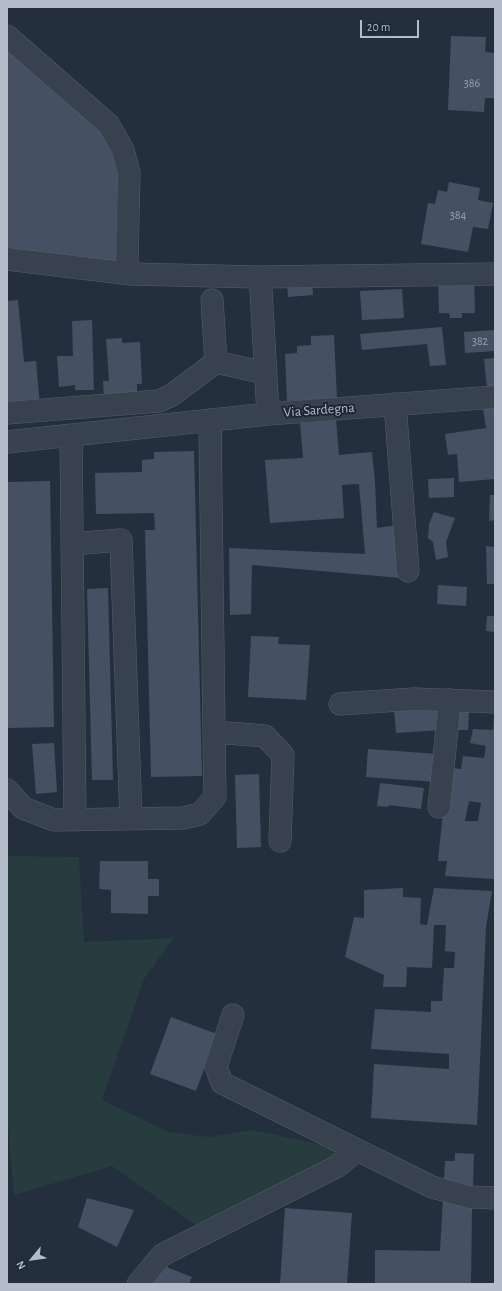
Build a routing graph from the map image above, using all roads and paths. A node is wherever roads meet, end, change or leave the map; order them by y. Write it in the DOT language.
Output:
graph roads {
  1 [pos="7,36"];
  2 [pos="7,259"];
  3 [pos="131,274"];
  4 [pos="495,274"];
  5 [pos="261,290"];
  6 [pos="212,300"];
  7 [pos="216,362"];
  8 [pos="266,373"];
  9 [pos="495,397"];
  10 [pos="395,404"];
  11 [pos="7,413"];
  12 [pos="268,414"];
  13 [pos="210,420"];
  14 [pos="71,435"];
  15 [pos="7,442"];
  16 [pos="72,544"];
  17 [pos="408,571"];
  18 [pos="450,700"];
  19 [pos="495,702"];
  20 [pos="340,704"];
  21 [pos="214,732"];
  22 [pos="7,790"];
  23 [pos="439,807"];
  24 [pos="132,819"];
  25 [pos="75,820"];
  26 [pos="280,841"];
  27 [pos="233,1015"];
  28 [pos="357,1150"];
  29 [pos="495,1198"];
  30 [pos="138,1284"];
  1 -- 3 [label="street"];
  2 -- 3 [label="street"];
  3 -- 4 [label="street"];
  5 -- 8 [label="street, Via Sardegna"];
  6 -- 7 [label="street"];
  7 -- 8 [label="street"];
  7 -- 11 [label="street"];
  8 -- 12 [label="street, Via Sardegna"];
  9 -- 10 [label="street, Via Sardegna"];
  10 -- 12 [label="street, Via Sardegna"];
  10 -- 17 [label="street"];
  12 -- 13 [label="street"];
  13 -- 14 [label="street"];
  13 -- 21 [label="street"];
  14 -- 15 [label="street"];
  14 -- 16 [label="street"];
  16 -- 24 [label="street"];
  16 -- 25 [label="street"];
  18 -- 19 [label="street"];
  18 -- 20 [label="street"];
  18 -- 23 [label="street"];
  21 -- 24 [label="street"];
  21 -- 26 [label="street"];
  22 -- 25 [label="street"];
  24 -- 25 [label="street"];
  27 -- 28 [label="street"];
  28 -- 29 [label="street"];
  28 -- 30 [label="street"];
}
